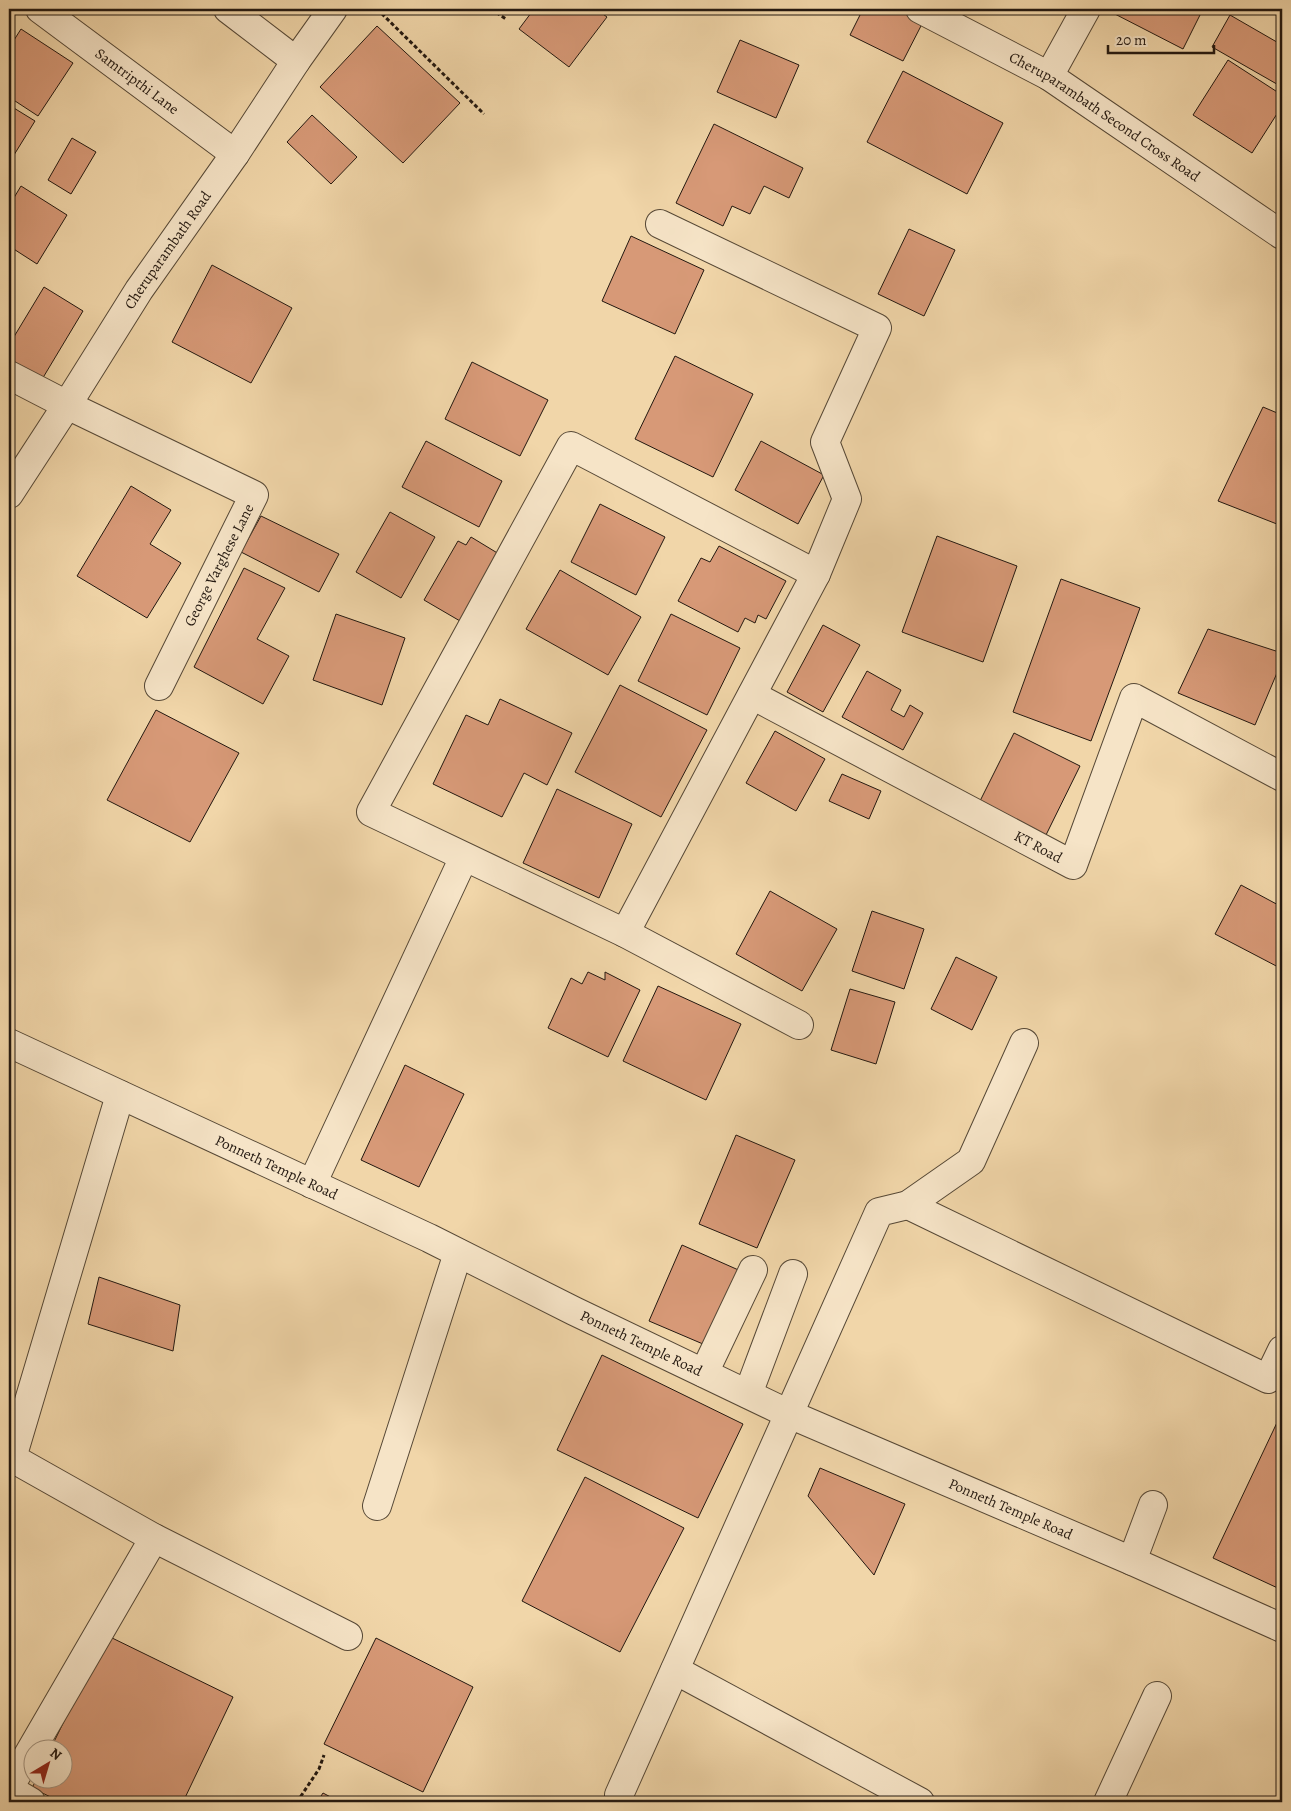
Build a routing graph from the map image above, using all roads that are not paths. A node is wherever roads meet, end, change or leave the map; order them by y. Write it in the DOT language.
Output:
graph roads {
  1 [pos="40,9"];
  2 [pos="228,9"];
  3 [pos="333,9"];
  4 [pos="920,9"];
  5 [pos="1086,9"];
  6 [pos="296,61"];
  7 [pos="1048,76"];
  8 [pos="235,154"];
  9 [pos="660,224"];
  10 [pos="1282,235"];
  11 [pos="9,375"];
  12 [pos="67,405"];
  13 [pos="9,494"];
  14 [pos="816,574"];
  15 [pos="159,686"];
  16 [pos="752,695"];
  17 [pos="1282,777"];
  18 [pos="464,857"];
  19 [pos="625,933"];
  20 [pos="799,1025"];
  21 [pos="9,1043"];
  22 [pos="1024,1043"];
  23 [pos="120,1095"];
  24 [pos="312,1184"];
  25 [pos="908,1206"];
  26 [pos="458,1253"];
  27 [pos="752,1270"];
  28 [pos="793,1274"];
  29 [pos="1282,1350"];
  30 [pos="704,1373"];
  31 [pos="748,1394"];
  32 [pos="789,1414"];
  33 [pos="1153,1504"];
  34 [pos="377,1506"];
  35 [pos="154,1538"];
  36 [pos="1132,1561"];
  37 [pos="1282,1628"];
  38 [pos="348,1636"];
  39 [pos="675,1670"];
  40 [pos="1157,1696"];
  41 [pos="9,1789"];
  42 [pos="619,1795"];
  43 [pos="31,1802"];
  44 [pos="920,1802"];
  45 [pos="1108,1802"];
  1 -- 8 [label="street, Samtripthi Lane"];
  2 -- 6 [label="street"];
  3 -- 6 [label="street, Cheruparambath Road"];
  4 -- 7 [label="street, Cheruparambath Second Cross Road"];
  5 -- 7 [label="street"];
  6 -- 8 [label="street, Cheruparambath Road"];
  7 -- 10 [label="street, Cheruparambath Second Cross Road"];
  8 -- 12 [label="street, Cheruparambath Road"];
  9 -- 14 [label="street"];
  11 -- 12 [label="street"];
  12 -- 13 [label="street, Cheruparambath Road"];
  12 -- 15 [label="street, George Varghese Lane"];
  14 -- 16 [label="street"];
  14 -- 18 [label="street"];
  16 -- 17 [label="street, KT Road"];
  16 -- 19 [label="street"];
  18 -- 19 [label="street"];
  18 -- 24 [label="street"];
  19 -- 20 [label="street"];
  21 -- 23 [label="street, Ponneth Temple Road"];
  22 -- 25 [label="street"];
  23 -- 24 [label="street, Ponneth Temple Road"];
  23 -- 35 [label="street"];
  24 -- 26 [label="street, Ponneth Temple Road"];
  25 -- 29 [label="street"];
  25 -- 32 [label="street"];
  26 -- 30 [label="street, Ponneth Temple Road"];
  26 -- 34 [label="street"];
  27 -- 30 [label="street"];
  28 -- 31 [label="street"];
  30 -- 31 [label="street, Ponneth Temple Road"];
  31 -- 32 [label="street, Ponneth Temple Road"];
  32 -- 36 [label="street, Ponneth Temple Road"];
  32 -- 39 [label="street"];
  33 -- 36 [label="street"];
  35 -- 38 [label="street"];
  35 -- 41 [label="street"];
  36 -- 37 [label="street, Ponneth Temple Road"];
  39 -- 42 [label="street"];
  39 -- 44 [label="street"];
  40 -- 45 [label="street"];
  41 -- 43 [label="street"];
}
